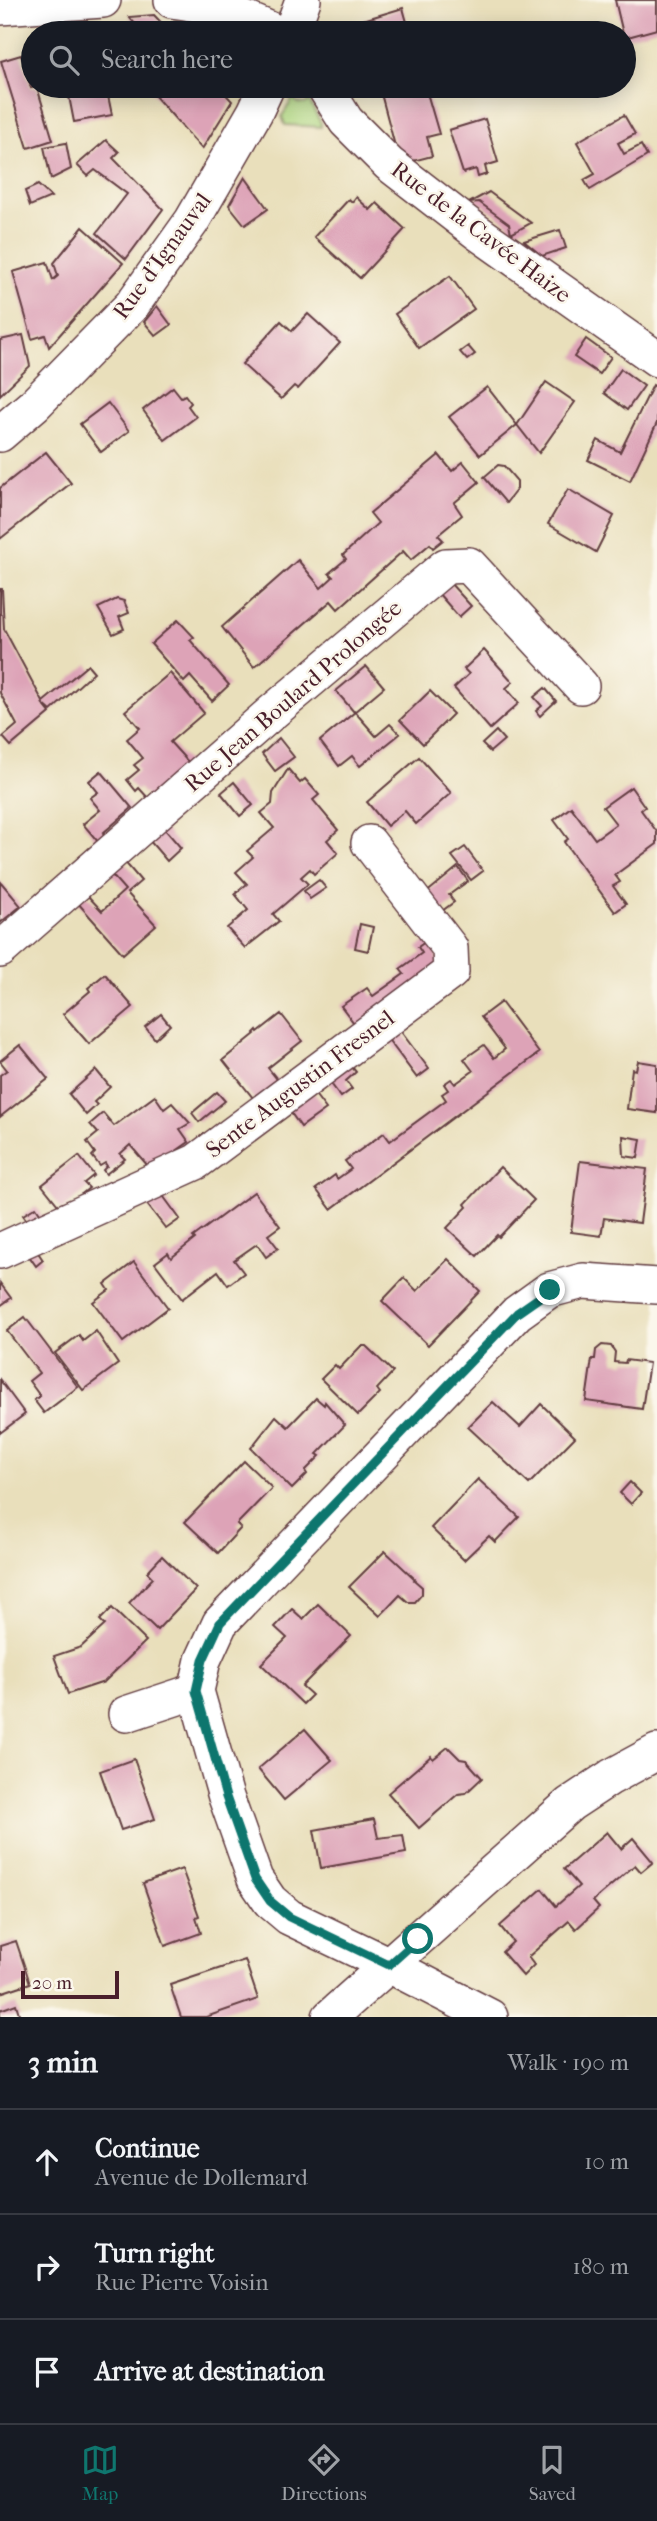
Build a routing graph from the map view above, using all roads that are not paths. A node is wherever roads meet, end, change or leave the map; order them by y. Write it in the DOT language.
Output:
graph roads {
  1 [pos="103,0"];
  2 [pos="172,0"];
  3 [pos="303,0"];
  4 [pos="18,4"];
  5 [pos="252,21"];
  6 [pos="295,21"];
  7 [pos="261,98"];
  8 [pos="332,98"];
  9 [pos="657,359"];
  10 [pos="0,434"];
  11 [pos="581,686"];
  12 [pos="369,842"];
  13 [pos="0,950"];
  14 [pos="0,1251"];
  15 [pos="657,1286"];
  16 [pos="196,1691"];
  17 [pos="126,1714"];
  18 [pos="657,1752"];
  19 [pos="389,1965"];
  20 [pos="330,2017"];
  21 [pos="490,2017"];
  1 -- 4 [label="street"];
  2 -- 5 [label="street"];
  3 -- 6 [label="street"];
  7 -- 10 [label="street, Rue d'Ignauval"];
  8 -- 9 [label="street, Rue de la Cavée Haize"];
  11 -- 13 [label="street, Rue Jean Boulard Prolongée"];
  12 -- 14 [label="street, Sente Augustin Fresnel"];
  15 -- 16 [label="street"];
  16 -- 17 [label="street"];
  16 -- 19 [label="street"];
  18 -- 19 [label="street"];
  19 -- 20 [label="street"];
  19 -- 21 [label="street"];
}
